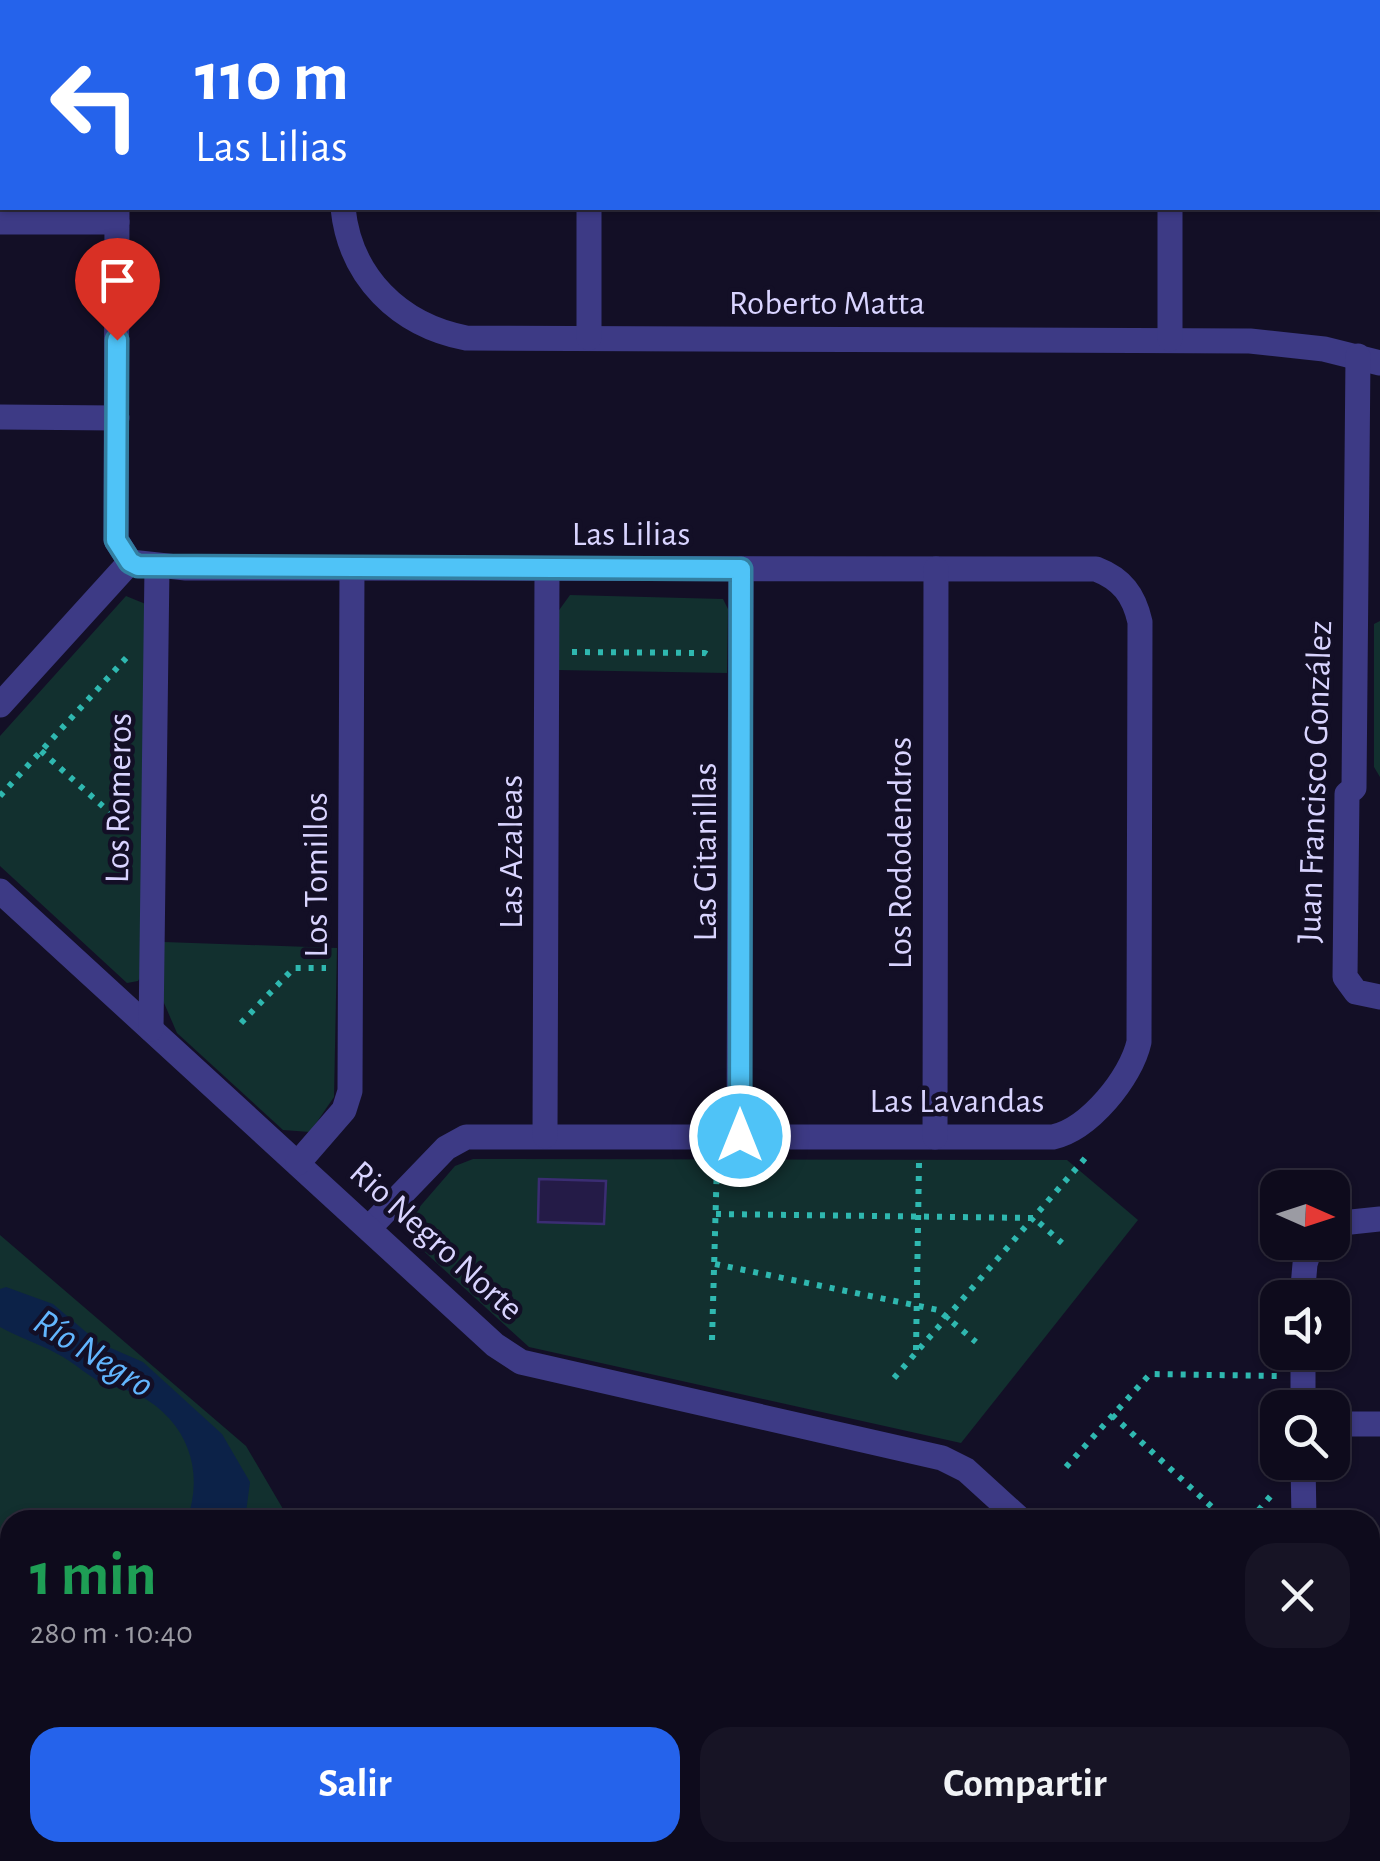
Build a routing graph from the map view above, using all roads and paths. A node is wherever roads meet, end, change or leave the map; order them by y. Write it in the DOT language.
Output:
graph roads {
  1 [pos="344,210"];
  2 [pos="589,210"];
  3 [pos="1170,210"];
  4 [pos="117,215"];
  5 [pos="0,222"];
  6 [pos="589,338"];
  7 [pos="1170,339"];
  8 [pos="1369,359"];
  9 [pos="0,417"];
  10 [pos="116,418"];
  11 [pos="130,562"];
  12 [pos="156,568"];
  13 [pos="352,568"];
  14 [pos="547,568"];
  15 [pos="741,569"];
  16 [pos="936,569"];
  17 [pos="1126,588"];
  18 [pos="1368,592"];
  19 [pos="156,648"];
  20 [pos="546,652"];
  21 [pos="741,672"];
  22 [pos="0,705"];
  23 [pos="42,751"];
  24 [pos="1367,788"];
  25 [pos="0,796"];
  26 [pos="153,852"];
  27 [pos="0,891"];
  28 [pos="351,968"];
  29 [pos="1380,997"];
  30 [pos="240,1024"];
  31 [pos="151,1028"];
  32 [pos="1076,1129"];
  33 [pos="545,1136"];
  34 [pos="729,1136"];
  35 [pos="927,1137"];
  36 [pos="298,1162"];
  37 [pos="716,1214"];
  38 [pos="918,1215"];
  39 [pos="1034,1218"];
  40 [pos="1380,1219"];
  41 [pos="1350,1222"];
  42 [pos="369,1228"];
  43 [pos="1062,1244"];
  44 [pos="714,1264"];
  45 [pos="917,1305"];
  46 [pos="947,1317"];
  47 [pos="712,1340"];
  48 [pos="976,1342"];
  49 [pos="916,1352"];
  50 [pos="1260,1368"];
  51 [pos="894,1378"];
  52 [pos="1112,1415"];
  53 [pos="1350,1424"];
  54 [pos="1380,1424"];
  55 [pos="1066,1467"];
  56 [pos="1304,1480"];
  57 [pos="1010,1510"];
  58 [pos="1215,1510"];
  59 [pos="1304,1510"];
  1 -- 6 [label="street, Roberto Matta"];
  2 -- 6 [label="street"];
  3 -- 7 [label="street"];
  4 -- 5 [label="street"];
  4 -- 10 [label="street"];
  6 -- 7 [label="street, Roberto Matta"];
  7 -- 8 [label="street, Roberto Matta"];
  8 -- 18 [label="street, Juan Francisco González"];
  9 -- 10 [label="street"];
  10 -- 11 [label="street"];
  11 -- 12 [label="street, Las Lilias"];
  11 -- 22 [label="street"];
  12 -- 13 [label="street, Las Lilias"];
  12 -- 19 [label="street, Los Romeros"];
  13 -- 14 [label="street, Las Lilias"];
  13 -- 28 [label="street, Los Tomillos"];
  14 -- 15 [label="street, Las Lilias"];
  14 -- 20 [label="street, Las Azaleas"];
  15 -- 16 [label="street, Las Lilias"];
  15 -- 21 [label="street, Las Gitanillas"];
  16 -- 17 [label="street, Las Lilias"];
  16 -- 35 [label="street, Los Rododendros"];
  17 -- 32 [label="street, Las Lavandas"];
  18 -- 24 [label="street, Juan Francisco González"];
  19 -- 23 [label="path"];
  19 -- 26 [label="street, Los Romeros"];
  20 -- 21 [label="path"];
  20 -- 33 [label="street, Las Azaleas"];
  21 -- 34 [label="street, Las Gitanillas"];
  23 -- 25 [label="path"];
  23 -- 26 [label="path"];
  24 -- 29 [label="street, Juan Francisco González"];
  26 -- 31 [label="street, Los Romeros"];
  27 -- 31 [label="street, Rio Negro Norte"];
  28 -- 30 [label="path"];
  28 -- 36 [label="street, Los Tomillos"];
  31 -- 36 [label="street, Rio Negro Norte"];
  32 -- 35 [label="street, Las Lavandas"];
  32 -- 39 [label="path"];
  33 -- 34 [label="street, Las Lavandas"];
  33 -- 42 [label="street, Las Lavandas"];
  34 -- 35 [label="street, Las Lavandas"];
  34 -- 37 [label="path"];
  35 -- 38 [label="path"];
  36 -- 42 [label="street, Rio Negro Norte"];
  37 -- 38 [label="path"];
  37 -- 44 [label="path"];
  38 -- 39 [label="path"];
  38 -- 45 [label="path"];
  39 -- 43 [label="path"];
  39 -- 46 [label="path"];
  40 -- 41 [label="street"];
  42 -- 57 [label="street, Rio Negro Norte"];
  44 -- 45 [label="path"];
  44 -- 47 [label="path"];
  45 -- 46 [label="path"];
  45 -- 49 [label="path"];
  46 -- 48 [label="path"];
  46 -- 49 [label="path"];
  49 -- 51 [label="path"];
  50 -- 52 [label="path"];
  52 -- 55 [label="path"];
  52 -- 58 [label="path"];
  53 -- 54 [label="street"];
  56 -- 59 [label="street"];
}
